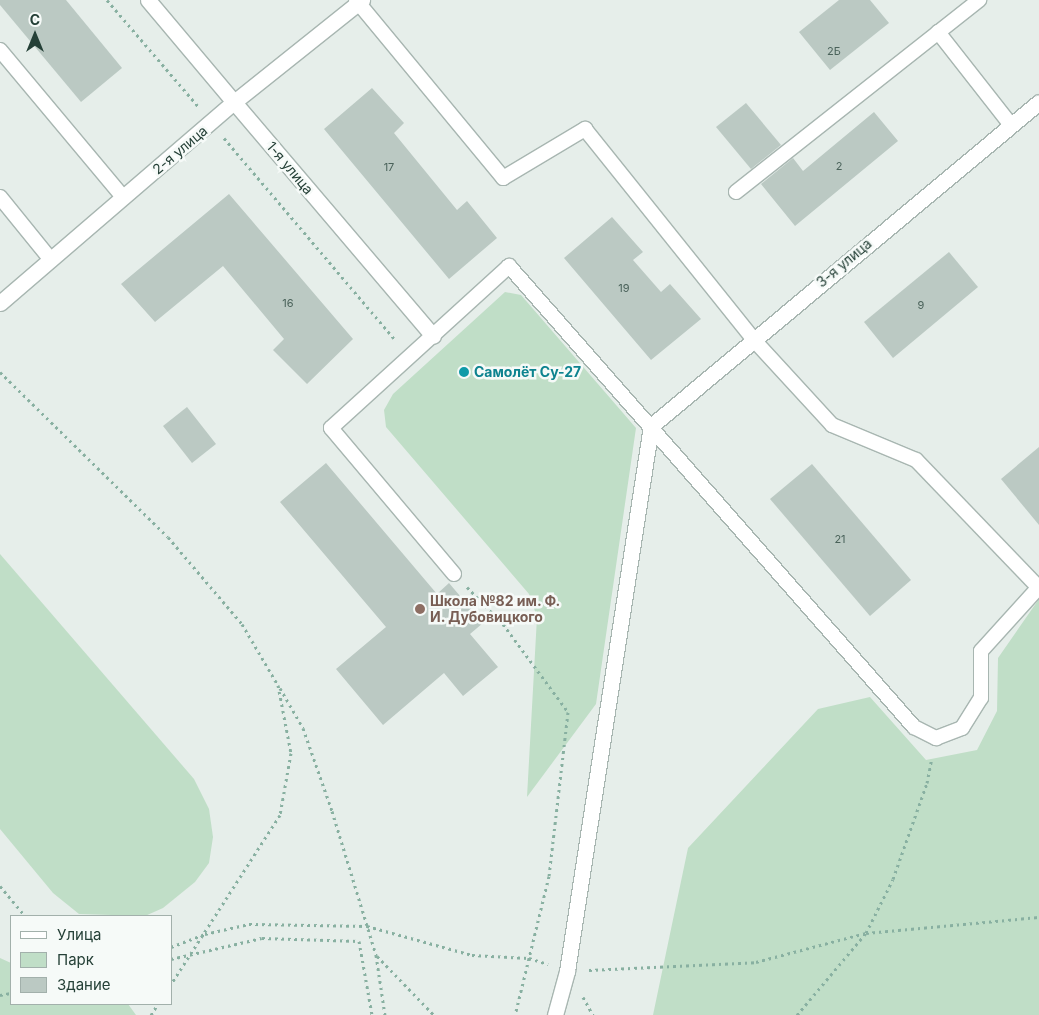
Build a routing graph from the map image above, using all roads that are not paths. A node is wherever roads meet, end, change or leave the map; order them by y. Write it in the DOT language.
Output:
graph roads {
  1 [pos="148,0"];
  2 [pos="979,0"];
  3 [pos="359,1"];
  4 [pos="938,32"];
  5 [pos="0,50"];
  6 [pos="234,102"];
  7 [pos="1039,102"];
  8 [pos="1011,125"];
  9 [pos="736,192"];
  10 [pos="0,198"];
  11 [pos="123,198"];
  12 [pos="51,260"];
  13 [pos="0,303"];
  14 [pos="433,336"];
  15 [pos="752,339"];
  16 [pos="651,426"];
  17 [pos="454,574"];
  18 [pos="1039,588"];
  19 [pos="555,1015"];
  1 -- 6 [label="street, 1-я улица"];
  2 -- 4 [label="lane"];
  3 -- 6 [label="street, 2-я улица"];
  3 -- 15 [label="lane"];
  4 -- 8 [label="lane"];
  4 -- 9 [label="lane"];
  5 -- 11 [label="lane"];
  6 -- 11 [label="street, 2-я улица"];
  6 -- 14 [label="street, 1-я улица"];
  7 -- 8 [label="street, 3-я улица"];
  8 -- 15 [label="street, 3-я улица"];
  10 -- 12 [label="lane"];
  11 -- 12 [label="street, 2-я улица"];
  12 -- 13 [label="street, 2-я улица"];
  14 -- 16 [label="lane"];
  14 -- 17 [label="lane"];
  15 -- 16 [label="street, 3-я улица"];
  15 -- 18 [label="lane"];
  16 -- 18 [label="lane"];
  16 -- 19 [label="street"];
}
